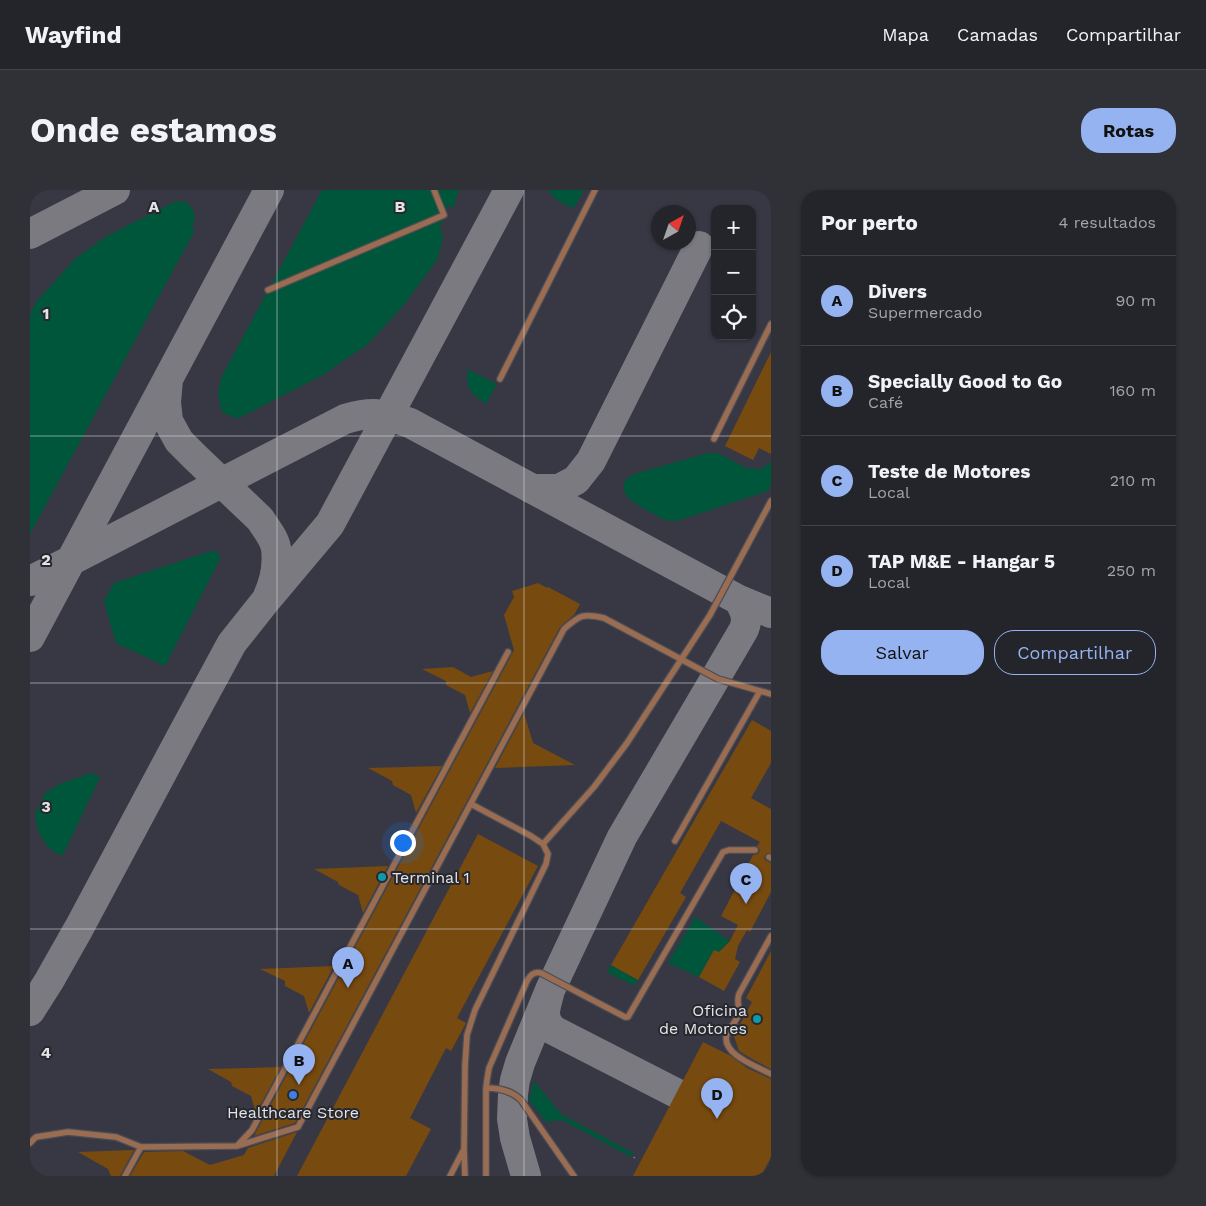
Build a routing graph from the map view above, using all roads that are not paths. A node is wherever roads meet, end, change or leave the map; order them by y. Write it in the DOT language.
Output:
graph roads {
  1 [pos="434,190"];
  2 [pos="595,190"];
  3 [pos="268,290"];
  4 [pos="771,324"];
  5 [pos="500,379"];
  6 [pos="714,439"];
  7 [pos="771,501"];
  8 [pos="508,652"];
  9 [pos="682,659"];
  10 [pos="760,691"];
  11 [pos="771,694"];
  12 [pos="472,804"];
  13 [pos="674,841"];
  14 [pos="543,844"];
  15 [pos="755,850"];
  16 [pos="771,936"];
  17 [pos="771,1074"];
  18 [pos="486,1088"];
  19 [pos="33,1137"];
  20 [pos="30,1143"];
  21 [pos="237,1146"];
  22 [pos="141,1147"];
  23 [pos="464,1149"];
  24 [pos="125,1176"];
  25 [pos="450,1176"];
  26 [pos="465,1176"];
  27 [pos="486,1176"];
  28 [pos="574,1176"];
  1 -- 3 [label="lane"];
  2 -- 5 [label="lane"];
  4 -- 6 [label="lane"];
  7 -- 9 [label="lane"];
  8 -- 21 [label="lane"];
  9 -- 10 [label="lane"];
  9 -- 12 [label="lane"];
  9 -- 14 [label="lane"];
  10 -- 11 [label="lane"];
  10 -- 13 [label="lane"];
  12 -- 14 [label="lane"];
  12 -- 21 [label="lane"];
  14 -- 23 [label="lane"];
  15 -- 18 [label="lane"];
  16 -- 17 [label="lane"];
  18 -- 27 [label="lane"];
  18 -- 28 [label="lane"];
  19 -- 20 [label="lane"];
  19 -- 22 [label="lane"];
  21 -- 22 [label="lane"];
  22 -- 24 [label="lane"];
  23 -- 25 [label="lane"];
  23 -- 26 [label="lane"];
}
